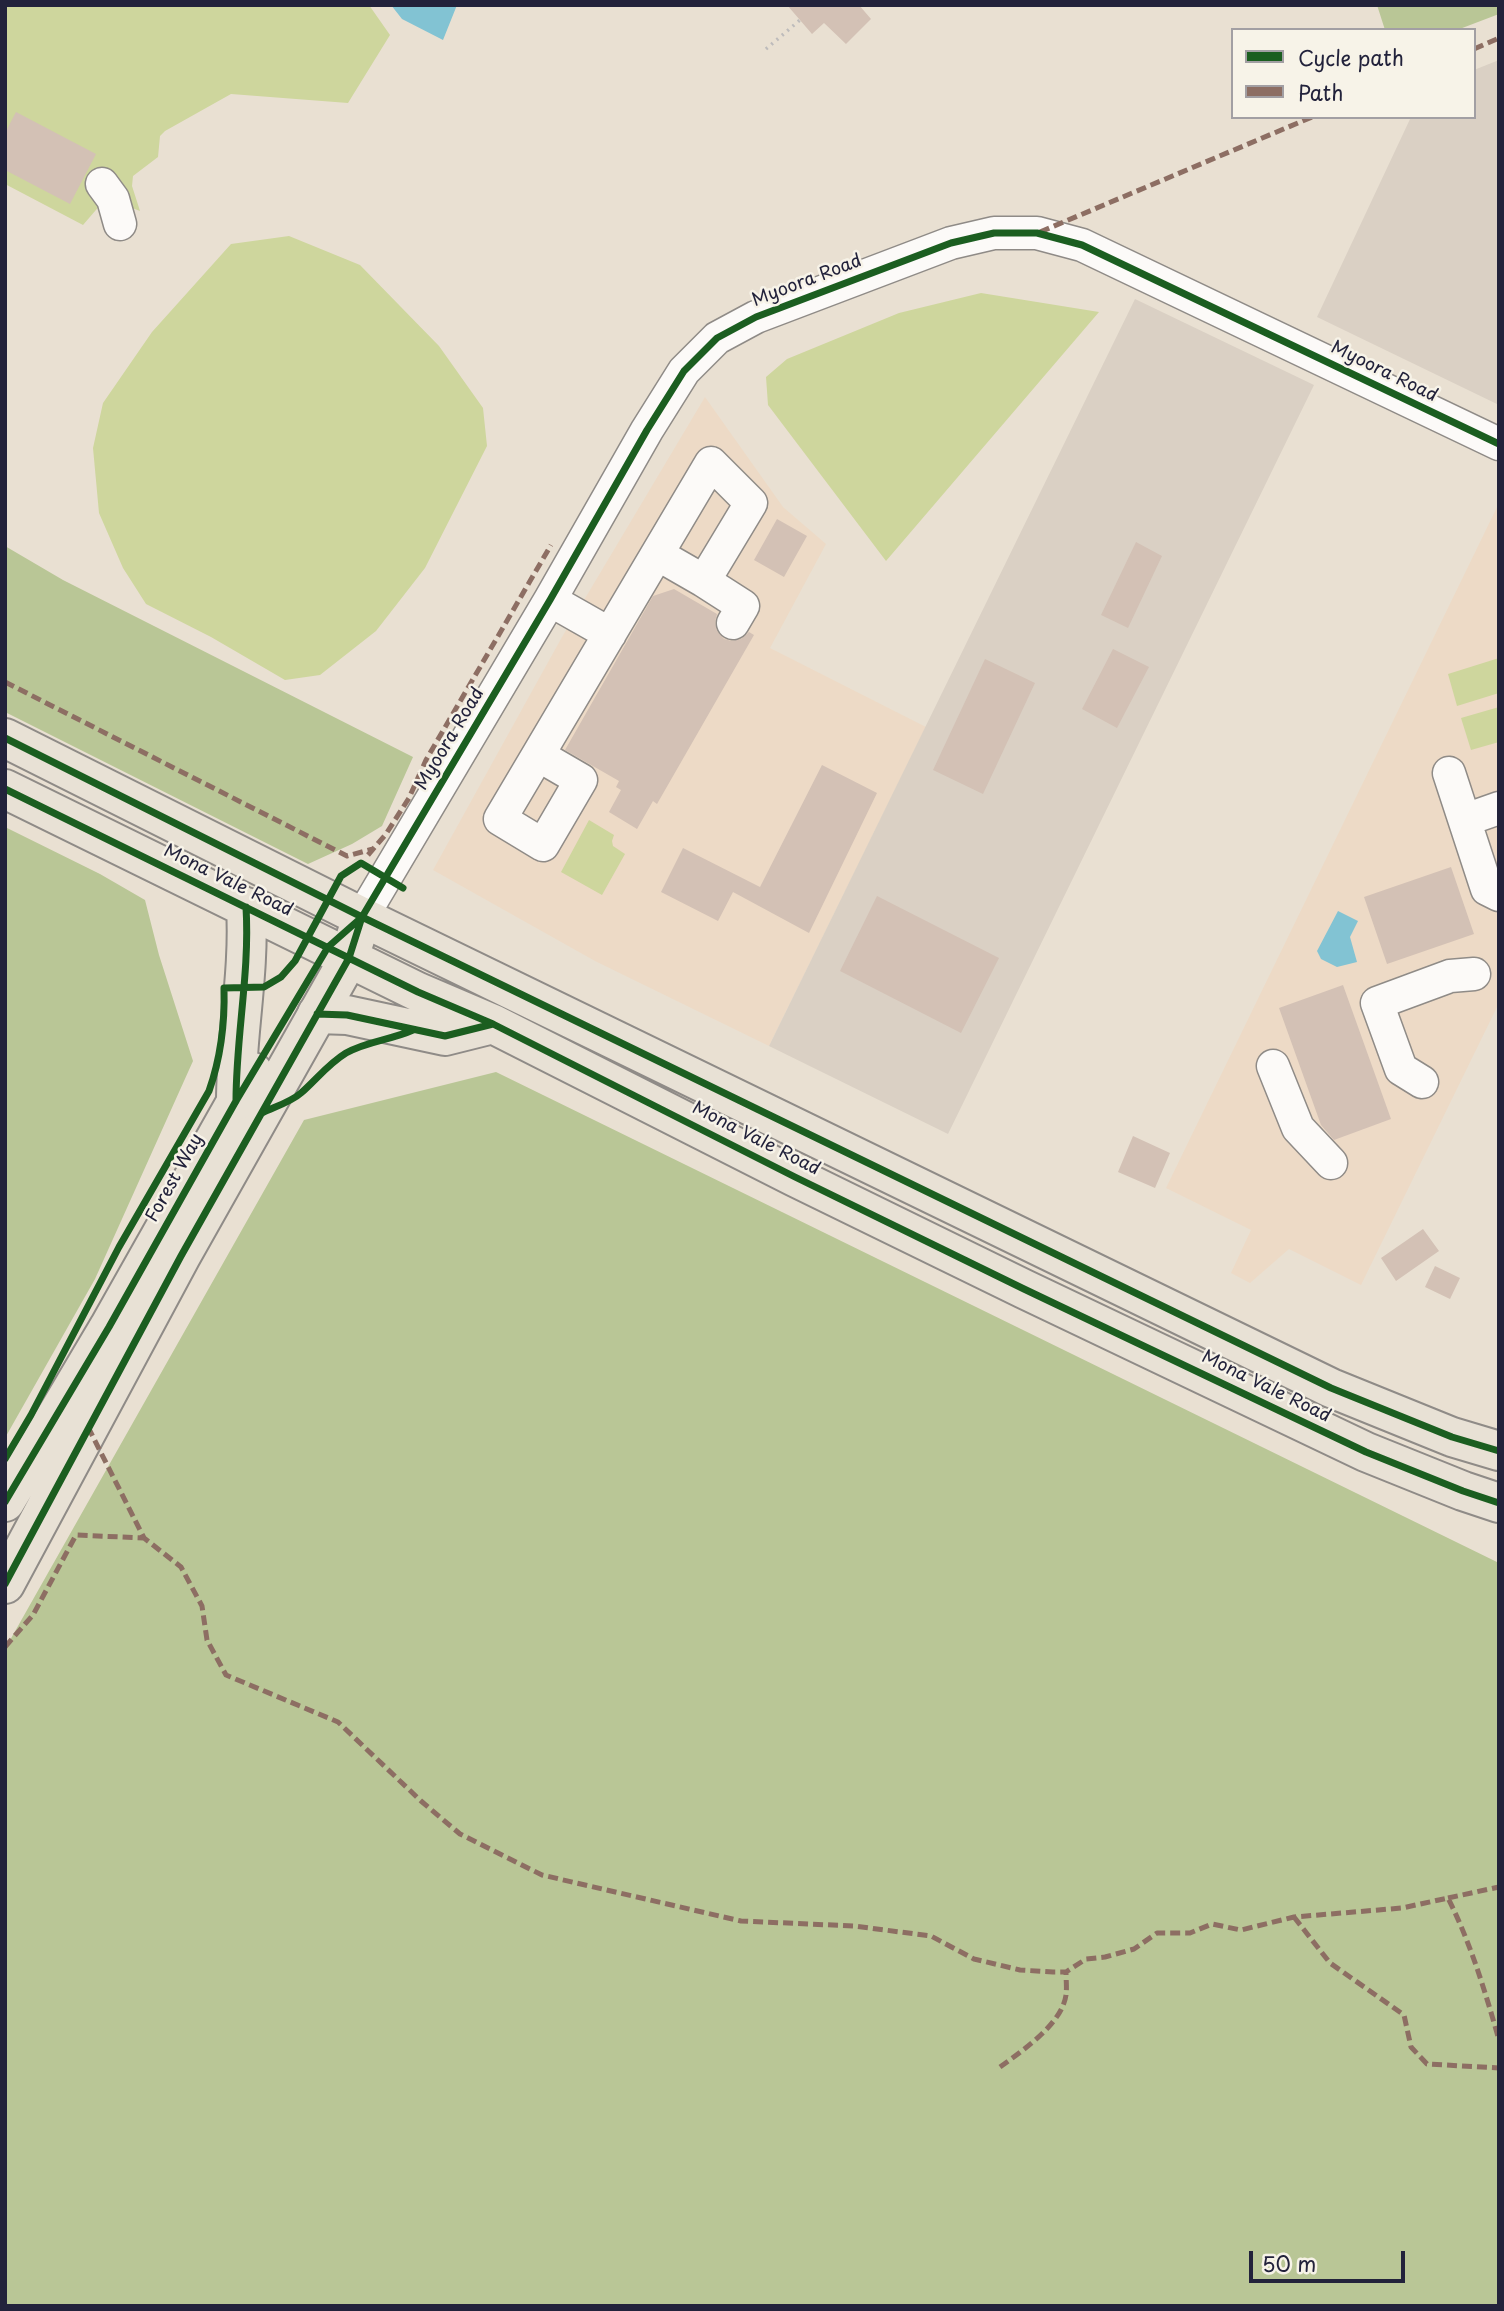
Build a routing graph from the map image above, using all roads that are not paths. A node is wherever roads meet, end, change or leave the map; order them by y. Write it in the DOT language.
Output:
graph roads {
  1 [pos="102,184"];
  2 [pos="120,224"];
  3 [pos="1499,444"];
  4 [pos="657,554"];
  5 [pos="704,581"];
  6 [pos="550,600"];
  7 [pos="733,623"];
  8 [pos="610,634"];
  9 [pos="5,738"];
  10 [pos="538,755"];
  11 [pos="1449,773"];
  12 [pos="5,789"];
  13 [pos="1499,807"];
  14 [pos="1465,820"];
  15 [pos="1499,895"];
  16 [pos="246,907"];
  17 [pos="362,917"];
  18 [pos="338,953"];
  19 [pos="1474,974"];
  20 [pos="317,1014"];
  21 [pos="493,1024"];
  22 [pos="1273,1066"];
  23 [pos="1422,1082"];
  24 [pos="236,1101"];
  25 [pos="1331,1163"];
  26 [pos="1499,1451"];
  27 [pos="5,1502"];
  28 [pos="1499,1503"];
  29 [pos="5,1584"];
  1 -- 2 [label="street"];
  3 -- 6 [label="street, Myoora Road"];
  4 -- 5 [label="street"];
  4 -- 5 [label="street"];
  4 -- 8 [label="street"];
  5 -- 7 [label="street"];
  6 -- 8 [label="street"];
  6 -- 17 [label="street, Myoora Road"];
  8 -- 10 [label="street"];
  9 -- 17 [label="main road, Mona Vale Road"];
  11 -- 14 [label="street"];
  12 -- 16 [label="main road, Mona Vale Road"];
  13 -- 14 [label="street"];
  14 -- 15 [label="street"];
  16 -- 18 [label="main road, Mona Vale Road"];
  16 -- 24 [label="main road"];
  17 -- 18 [label="main road, Forest Way"];
  17 -- 26 [label="main road, Mona Vale Road"];
  18 -- 20 [label="main road, Forest Way"];
  18 -- 21 [label="main road, Mona Vale Road"];
  18 -- 24 [label="main road, Forest Way"];
  19 -- 23 [label="street"];
  20 -- 21 [label="main road"];
  20 -- 29 [label="main road, Forest Way"];
  21 -- 28 [label="main road, Mona Vale Road"];
  22 -- 25 [label="street"];
  24 -- 27 [label="main road, Forest Way"];
}
